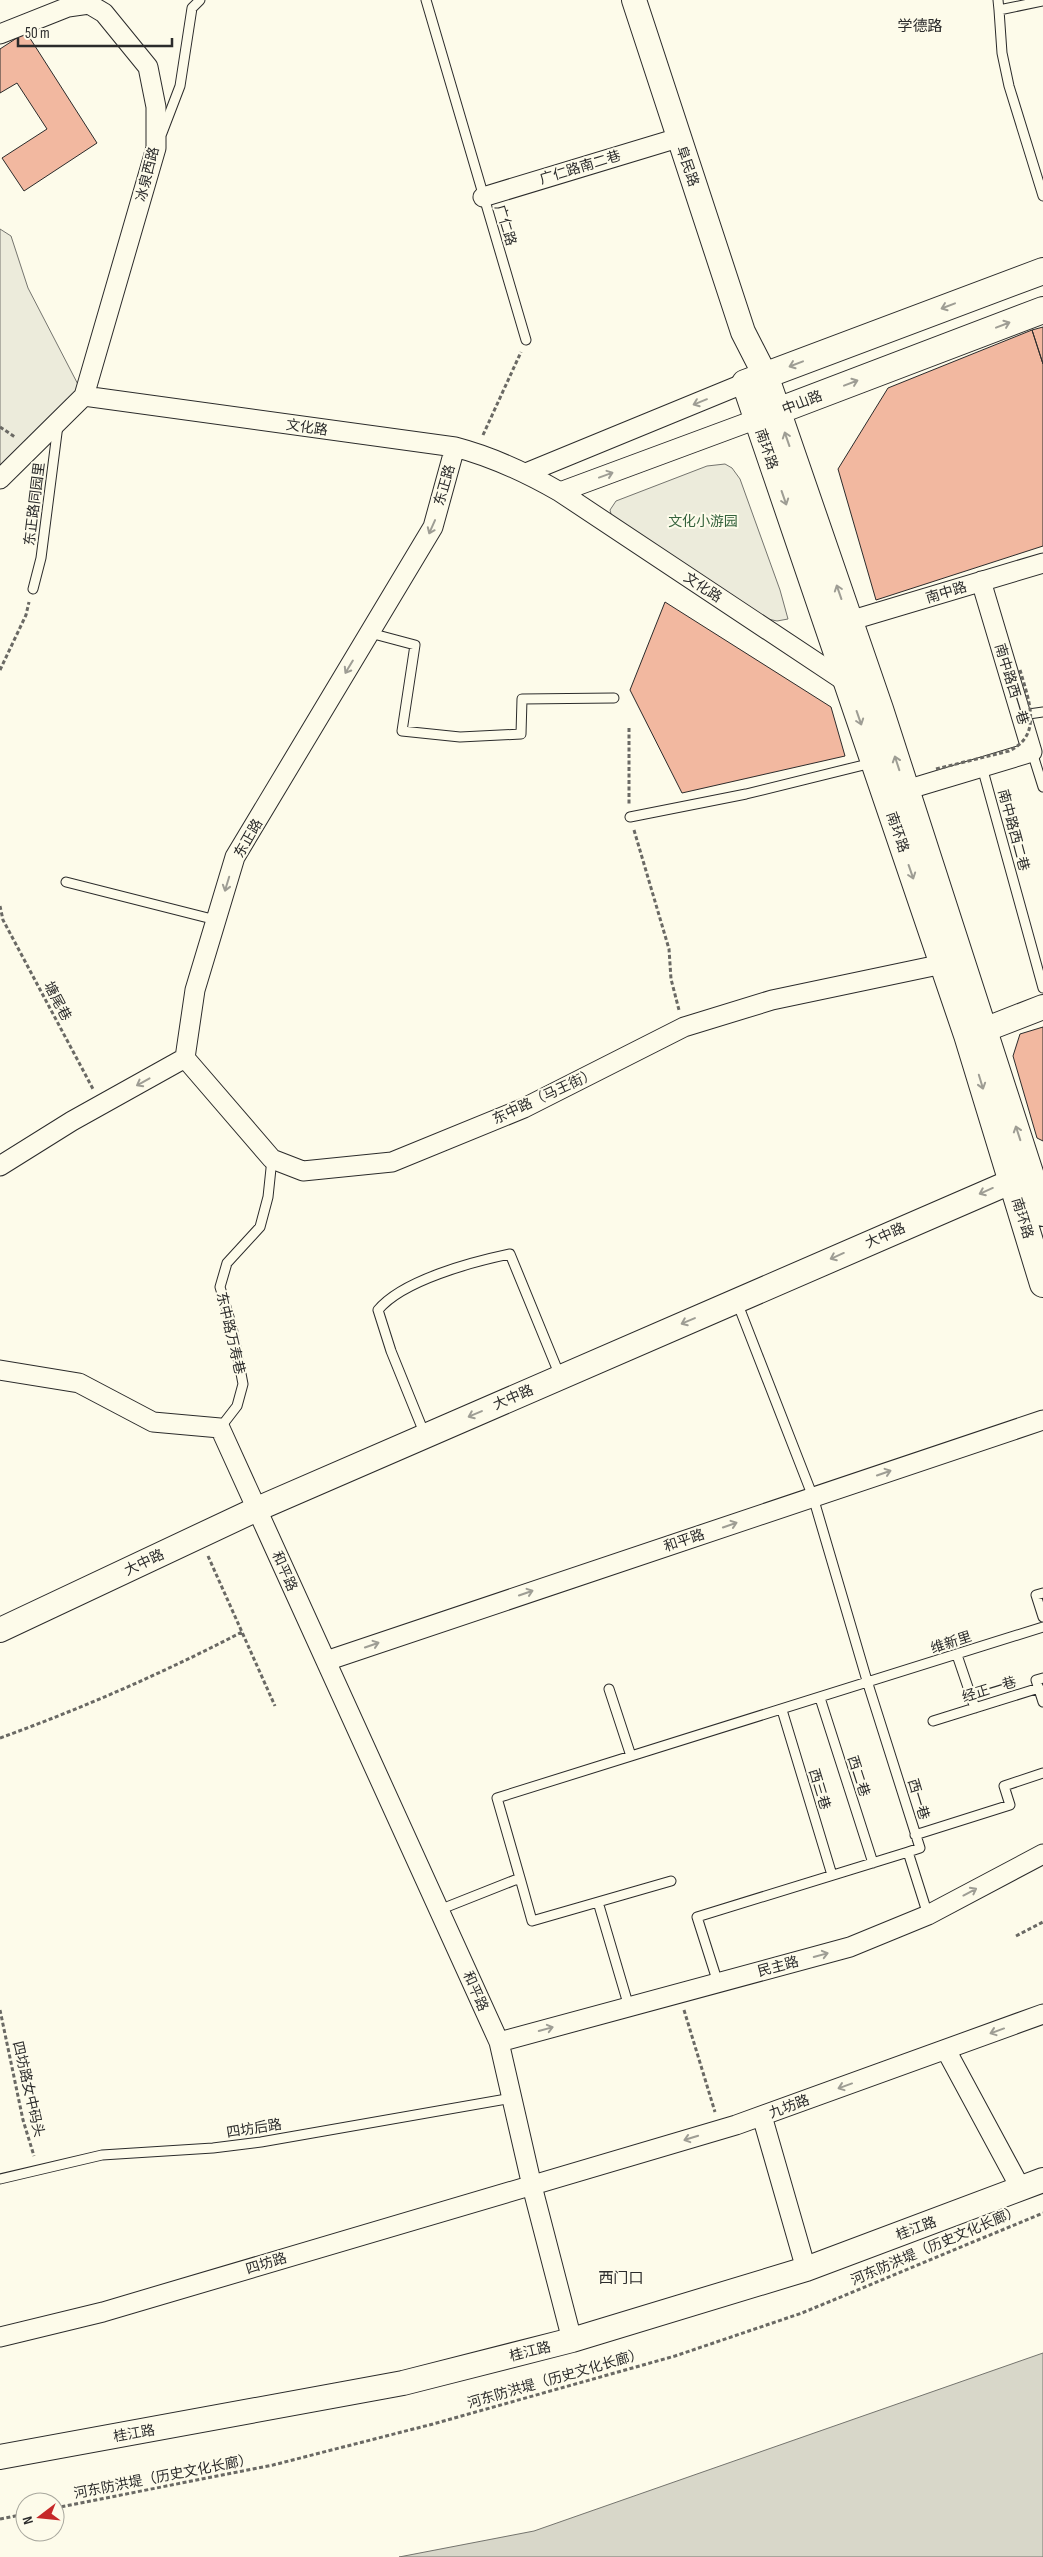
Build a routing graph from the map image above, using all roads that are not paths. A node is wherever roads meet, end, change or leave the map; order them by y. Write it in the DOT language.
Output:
graph roads {
  1 [pos="200,0"];
  2 [pos="426,0"];
  3 [pos="634,0"];
  4 [pos="998,0"];
  5 [pos="1043,1"];
  6 [pos="999,10"];
  7 [pos="0,34"];
  8 [pos="678,138"];
  9 [pos="156,148"];
  10 [pos="1043,196"];
  11 [pos="483,197"];
  12 [pos="1043,271"];
  13 [pos="1043,310"];
  14 [pos="526,340"];
  15 [pos="755,379"];
  16 [pos="84,396"];
  17 [pos="767,415"];
  18 [pos="58,422"];
  19 [pos="455,447"];
  20 [pos="526,473"];
  21 [pos="0,479"];
  22 [pos="560,492"];
  23 [pos="1043,563"];
  24 [pos="981,581"];
  25 [pos="33,589"];
  26 [pos="849,621"];
  27 [pos="370,633"];
  28 [pos="846,682"];
  29 [pos="614,698"];
  30 [pos="1043,712"];
  31 [pos="1022,715"];
  32 [pos="1032,752"];
  33 [pos="874,763"];
  34 [pos="982,766"];
  35 [pos="1043,787"];
  36 [pos="906,790"];
  37 [pos="630,817"];
  38 [pos="66,882"];
  39 [pos="216,920"];
  40 [pos="943,964"];
  41 [pos="1043,988"];
  42 [pos="1043,1007"];
  43 [pos="984,1030"];
  44 [pos="185,1058"];
  45 [pos="272,1159"];
  46 [pos="1,1162"];
  47 [pos="1021,1177"];
  48 [pos="1043,1213"];
  49 [pos="1043,1284"];
  50 [pos="736,1300"];
  51 [pos="0,1370"];
  52 [pos="560,1376"];
  53 [pos="1043,1420"];
  54 [pos="220,1428"];
  55 [pos="425,1435"];
  56 [pos="813,1497"];
  57 [pos="256,1509"];
  58 [pos="1043,1593"];
  59 [pos="1043,1617"];
  60 [pos="1043,1628"];
  61 [pos="0,1630"];
  62 [pos="957,1655"];
  63 [pos="326,1661"];
  64 [pos="1043,1678"];
  65 [pos="868,1684"];
  66 [pos="1038,1688"];
  67 [pos="610,1689"];
  68 [pos="820,1698"];
  69 [pos="1043,1702"];
  70 [pos="975,1708"];
  71 [pos="782,1710"];
  72 [pos="933,1721"];
  73 [pos="630,1756"];
  74 [pos="1043,1773"];
  75 [pos="916,1835"];
  76 [pos="908,1852"];
  77 [pos="1043,1854"];
  78 [pos="873,1863"];
  79 [pos="832,1876"];
  80 [pos="520,1878"];
  81 [pos="671,1881"];
  82 [pos="598,1902"];
  83 [pos="439,1910"];
  84 [pos="928,1915"];
  85 [pos="718,1983"];
  86 [pos="629,2007"];
  87 [pos="1043,2014"];
  88 [pos="499,2042"];
  89 [pos="946,2050"];
  90 [pos="512,2098"];
  91 [pos="762,2116"];
  92 [pos="0,2179"];
  93 [pos="1043,2180"];
  94 [pos="532,2186"];
  95 [pos="1021,2189"];
  96 [pos="806,2269"];
  97 [pos="0,2337"];
  98 [pos="572,2340"];
  99 [pos="0,2457"];
  1 -- 9 [label="lane"];
  2 -- 11 [label="lane, 广仁路"];
  3 -- 8 [label="street, 阜民路"];
  4 -- 6 [label="lane"];
  5 -- 6 [label="lane"];
  6 -- 10 [label="lane"];
  7 -- 9 [label="street, 冰泉西路"];
  8 -- 11 [label="street, 广仁路南二巷"];
  8 -- 15 [label="street, 阜民路"];
  9 -- 16 [label="street, 冰泉西路"];
  11 -- 14 [label="lane, 广仁路"];
  12 -- 15 [label="main road, one-way"];
  17 -- 13 [label="main road, 中山路, one-way"];
  15 -- 17 [label="main road, 南环路"];
  15 -- 20 [label="street, one-way"];
  16 -- 18 [label="street"];
  16 -- 19 [label="street, 文化路"];
  22 -- 17 [label="street, 中山路, one-way"];
  26 -- 17 [label="main road, 南环路, one-way"];
  17 -- 28 [label="main road, 南环路, one-way"];
  18 -- 21 [label="street"];
  18 -- 25 [label="lane, 东正路同园里"];
  19 -- 20 [label="street, 文化路"];
  19 -- 27 [label="street, 东正路, one-way"];
  20 -- 22 [label="street, 文化路"];
  22 -- 28 [label="street, 文化路"];
  23 -- 24 [label="street, 南中路"];
  24 -- 26 [label="street, 南中路"];
  24 -- 31 [label="street, 南中路西一巷"];
  36 -- 26 [label="main road, 南环路, one-way"];
  27 -- 29 [label="lane"];
  27 -- 39 [label="street, 东正路, one-way"];
  28 -- 33 [label="main road, 南环路, one-way"];
  30 -- 31 [label="lane"];
  31 -- 32 [label="street, 南中路西一巷"];
  32 -- 34 [label="street"];
  32 -- 35 [label="lane, 南中路西一巷"];
  33 -- 37 [label="lane"];
  33 -- 40 [label="main road, 南环路, one-way"];
  34 -- 36 [label="street"];
  34 -- 41 [label="lane, 南中路西二巷"];
  36 -- 43 [label="main road, 南环路"];
  38 -- 39 [label="lane"];
  39 -- 44 [label="street, 东正路"];
  40 -- 45 [label="street, 东中路（马王街）"];
  40 -- 47 [label="main road, 南环路, one-way"];
  42 -- 43 [label="street"];
  47 -- 43 [label="main road, 南环路, one-way"];
  44 -- 45 [label="street, 东中路（马王街）"];
  44 -- 46 [label="street, one-way"];
  45 -- 54 [label="lane, 东中路万寿巷"];
  47 -- 48 [label="main road, 南环路"];
  47 -- 49 [label="main road, 南环路"];
  47 -- 50 [label="street, 大中路, one-way"];
  50 -- 52 [label="street, 大中路, one-way"];
  50 -- 56 [label="lane, 西一巷"];
  51 -- 54 [label="street"];
  52 -- 55 [label="street, 大中路, one-way"];
  52 -- 55 [label="lane"];
  56 -- 53 [label="street, 和平路, one-way"];
  54 -- 57 [label="street"];
  55 -- 57 [label="street, 大中路"];
  63 -- 56 [label="street, 和平路, one-way"];
  56 -- 65 [label="lane, 西一巷"];
  57 -- 61 [label="street, 大中路"];
  57 -- 63 [label="street, 和平路"];
  58 -- 59 [label="lane"];
  60 -- 62 [label="lane, 维新里"];
  62 -- 65 [label="lane, 维新里"];
  62 -- 70 [label="lane"];
  63 -- 83 [label="street, 和平路"];
  64 -- 66 [label="lane, 经正一巷"];
  65 -- 68 [label="lane, 维新里"];
  65 -- 75 [label="lane, 西一巷"];
  66 -- 69 [label="lane"];
  66 -- 70 [label="lane, 经正一巷"];
  67 -- 73 [label="lane"];
  68 -- 71 [label="lane, 维新里"];
  68 -- 78 [label="lane, 西二巷"];
  70 -- 72 [label="lane, 经正一巷"];
  71 -- 73 [label="lane, 维新里"];
  71 -- 79 [label="lane, 西三巷"];
  73 -- 80 [label="lane, 维新里"];
  74 -- 75 [label="lane"];
  75 -- 76 [label="lane, 西一巷"];
  76 -- 78 [label="lane"];
  76 -- 84 [label="lane"];
  84 -- 77 [label="street, 民主路, one-way"];
  78 -- 79 [label="lane"];
  79 -- 85 [label="lane"];
  80 -- 82 [label="lane"];
  80 -- 83 [label="lane"];
  81 -- 82 [label="lane"];
  82 -- 86 [label="lane"];
  83 -- 88 [label="street, 和平路"];
  85 -- 84 [label="street, 民主路, one-way"];
  85 -- 86 [label="street, 民主路"];
  88 -- 86 [label="street, 民主路, one-way"];
  87 -- 89 [label="street, 九坊路, one-way"];
  88 -- 90 [label="street, 和平路"];
  89 -- 91 [label="street, 九坊路, one-way"];
  89 -- 95 [label="street"];
  90 -- 92 [label="lane, 四坊后路"];
  90 -- 94 [label="street, 和平路"];
  91 -- 94 [label="street, 九坊路, one-way"];
  91 -- 96 [label="street"];
  93 -- 95 [label="street, 桂江路"];
  94 -- 97 [label="street, 四坊路"];
  94 -- 98 [label="street, 和平路"];
  95 -- 96 [label="street, 桂江路"];
  96 -- 98 [label="street, 桂江路"];
  98 -- 99 [label="street, 桂江路"];
}
